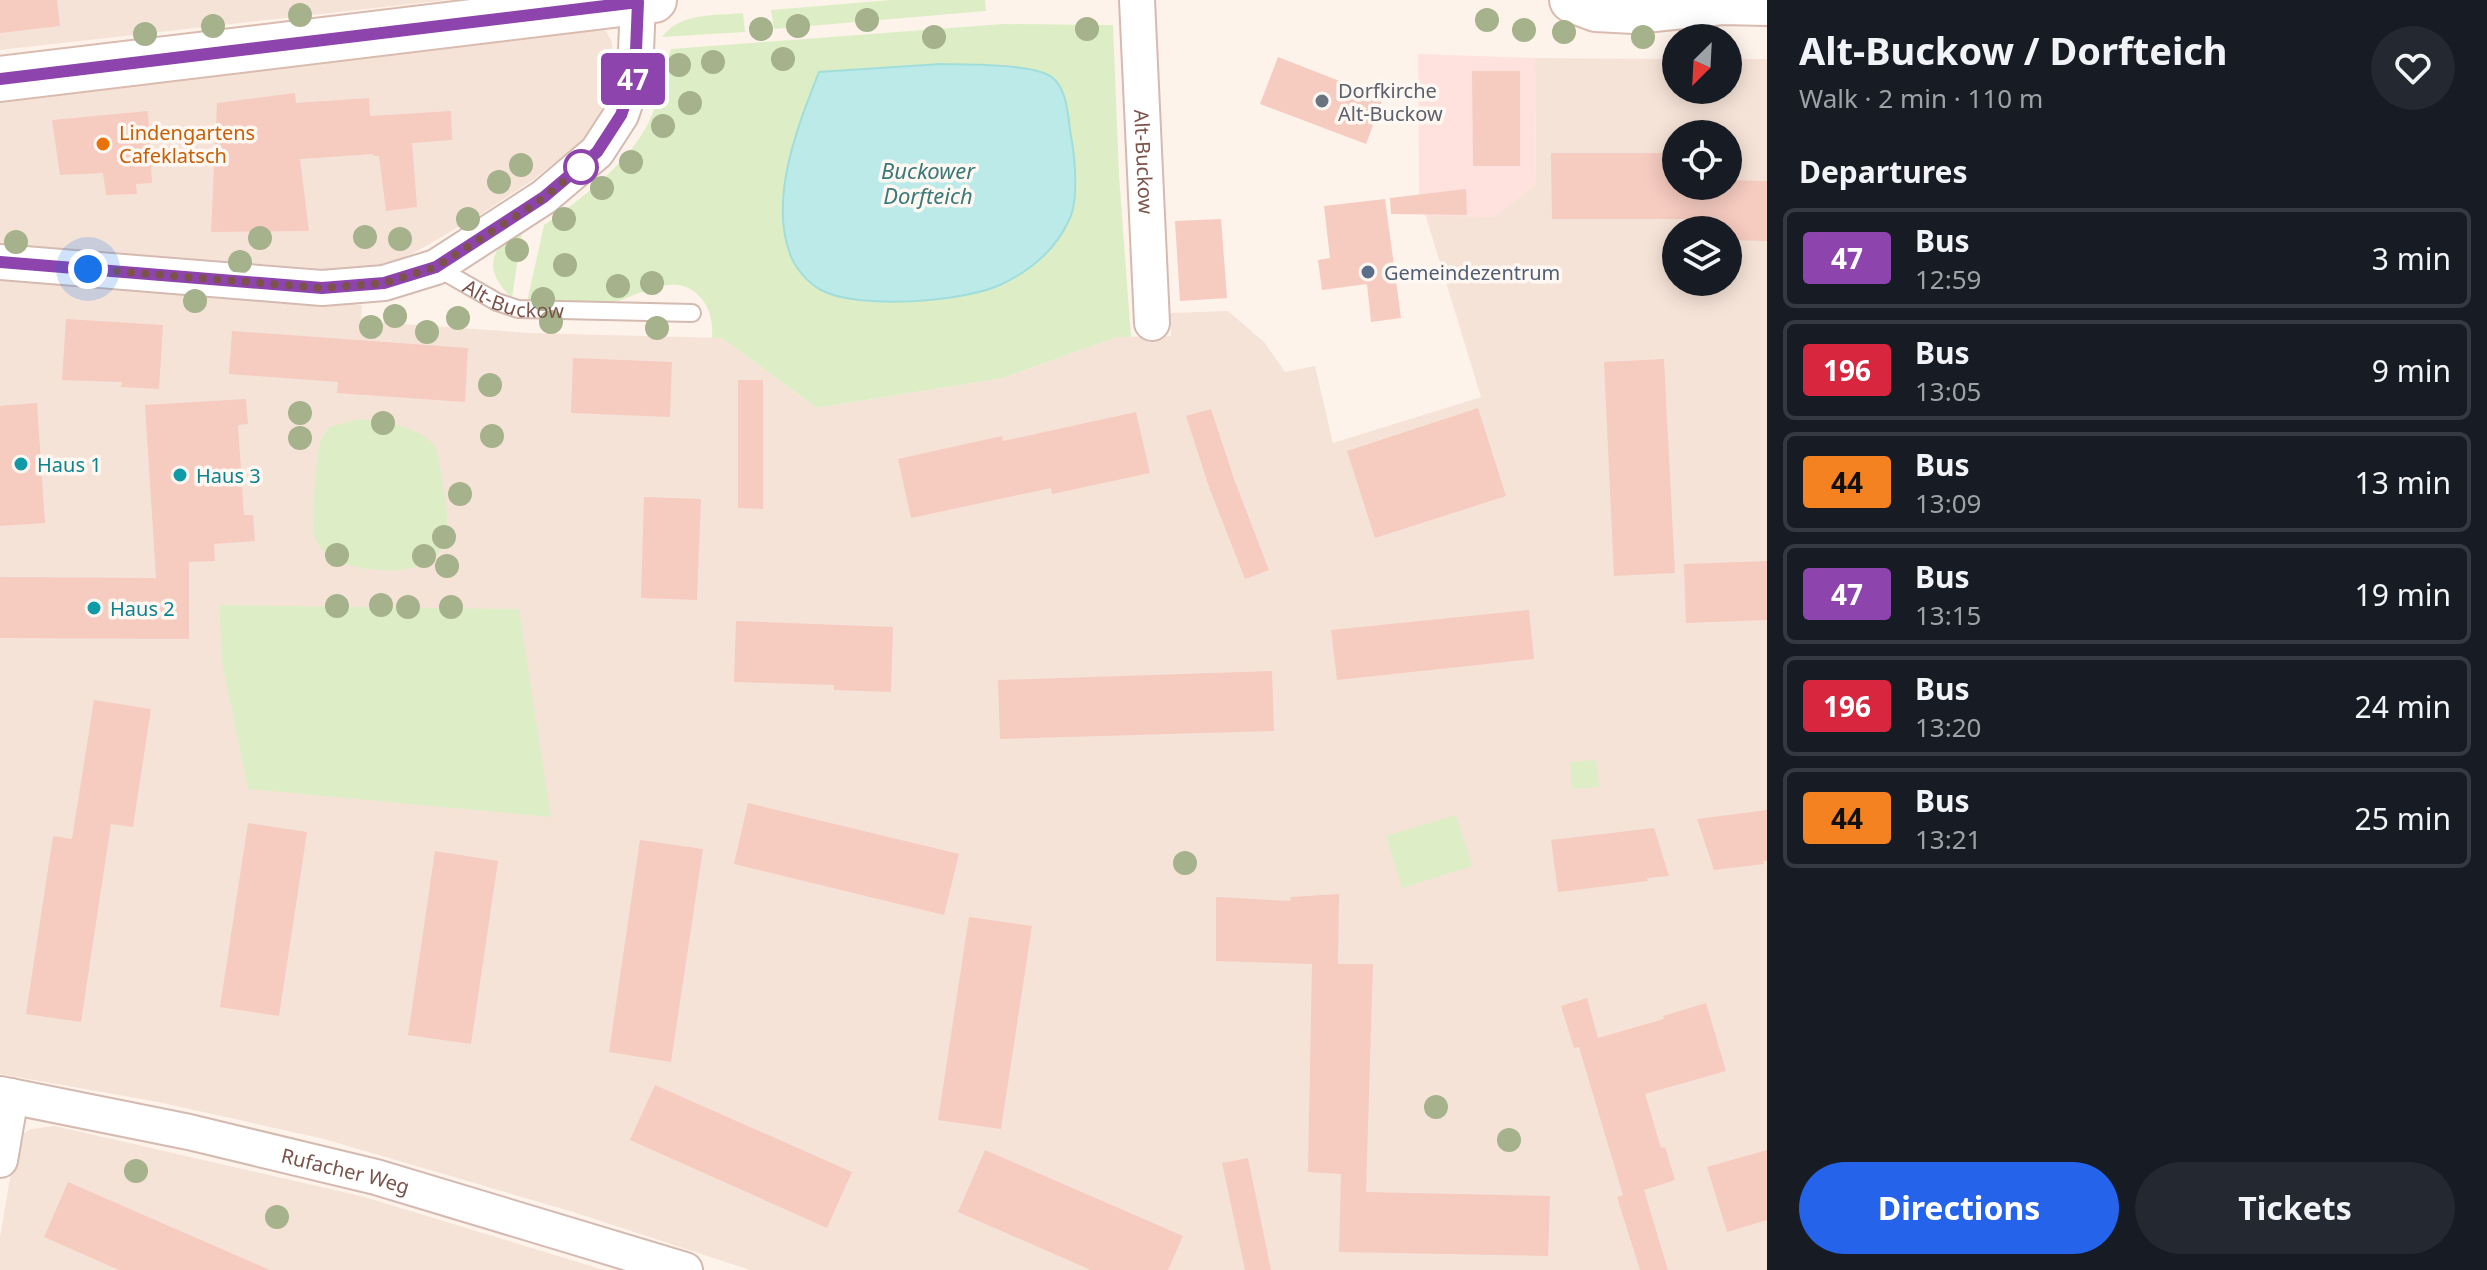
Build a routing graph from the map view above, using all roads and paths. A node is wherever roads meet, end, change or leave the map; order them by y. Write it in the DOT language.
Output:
graph roads {
  1 [pos="1137,0"];
  2 [pos="1572,0"];
  3 [pos="646,1"];
  4 [pos="1719,1"];
  5 [pos="1767,3"];
  6 [pos="0,79"];
  7 [pos="0,262"];
  8 [pos="436,267"];
  9 [pos="692,313"];
  10 [pos="1152,323"];
  11 [pos="5,1095"];
  12 [pos="0,1160"];
  13 [pos="685,1270"];
  1 -- 10 [label="street, Alt-Buckow"];
  2 -- 4 [label="main road"];
  3 -- 6 [label="main road, Alt-Buckow"];
  3 -- 8 [label="street, Alt-Buckow"];
  4 -- 5 [label="main road"];
  7 -- 8 [label="street, Alt-Buckow"];
  8 -- 9 [label="lane, Alt-Buckow"];
  11 -- 12 [label="street"];
  11 -- 13 [label="street, Rufacher Weg"];
}
